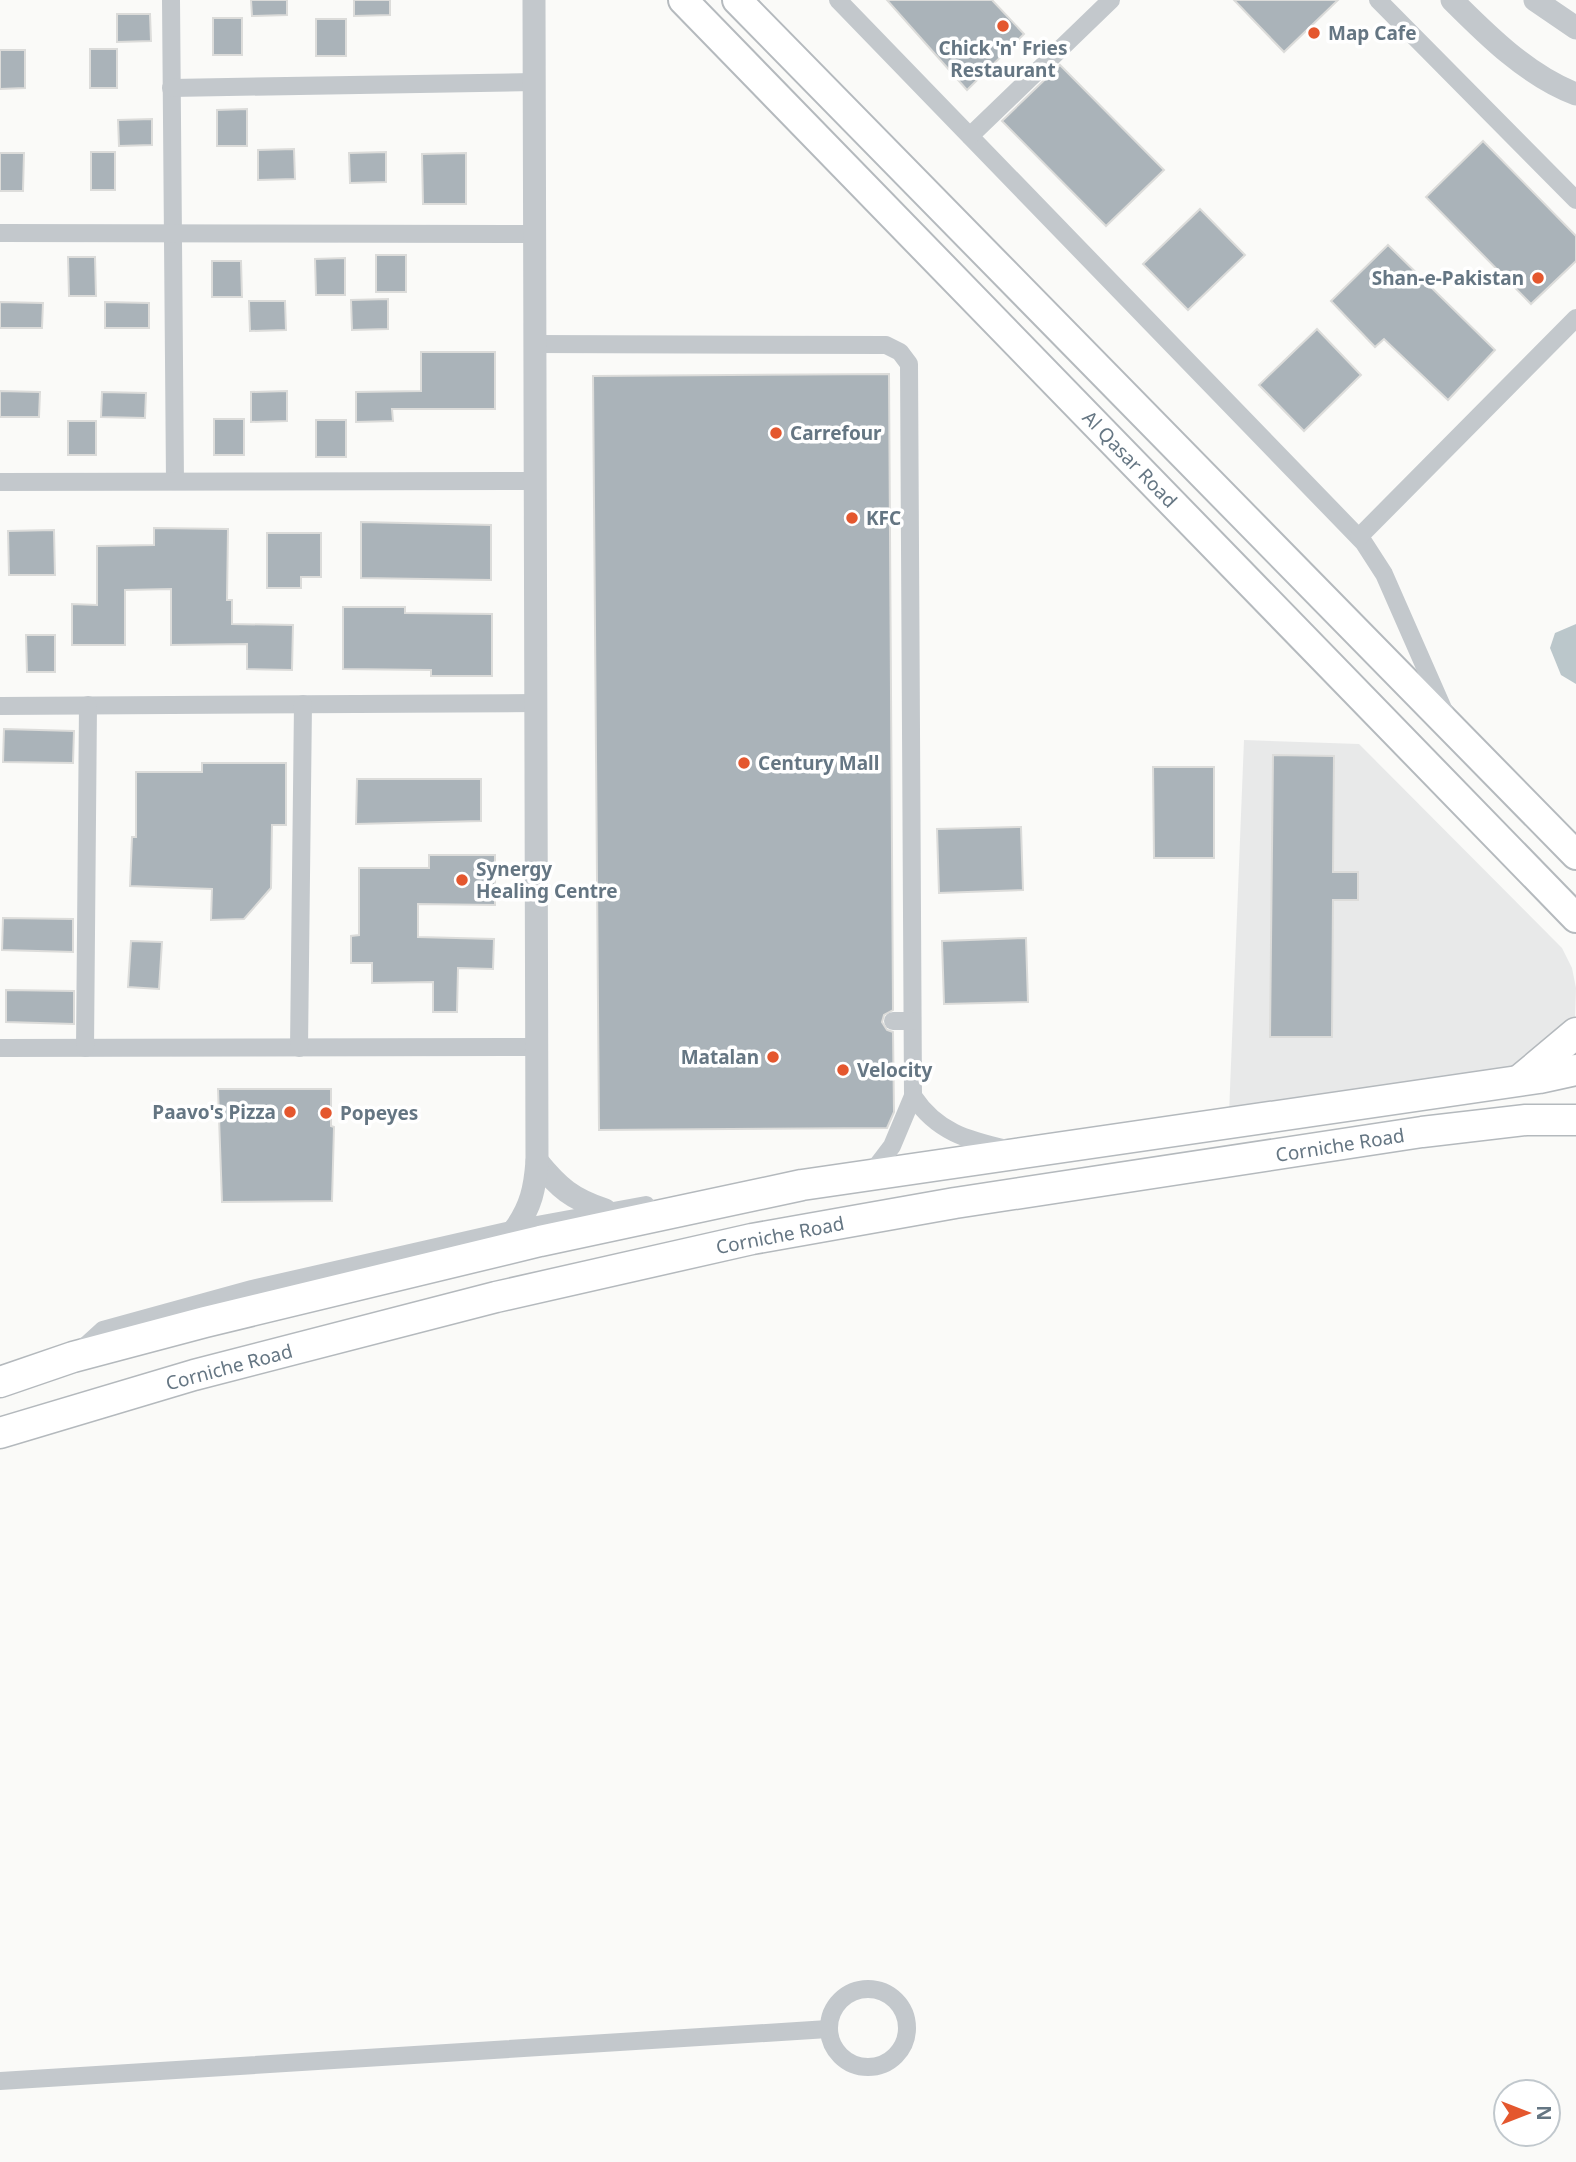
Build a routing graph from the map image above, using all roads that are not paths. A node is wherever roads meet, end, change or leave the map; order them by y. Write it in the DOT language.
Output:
graph roads {
  1 [pos="171,0"];
  2 [pos="534,0"];
  3 [pos="684,0"];
  4 [pos="737,0"];
  5 [pos="838,0"];
  6 [pos="1111,0"];
  7 [pos="1378,0"];
  8 [pos="1452,0"];
  9 [pos="1535,0"];
  10 [pos="1576,28"];
  11 [pos="533,82"];
  12 [pos="172,88"];
  13 [pos="1576,94"];
  14 [pos="970,136"];
  15 [pos="1576,200"];
  16 [pos="0,233"];
  17 [pos="172,233"];
  18 [pos="534,234"];
  19 [pos="1576,318"];
  20 [pos="534,344"];
  21 [pos="175,481"];
  22 [pos="534,481"];
  23 [pos="0,482"];
  24 [pos="1359,537"];
  25 [pos="535,703"];
  26 [pos="303,704"];
  27 [pos="88,705"];
  28 [pos="0,706"];
  29 [pos="1450,723"];
  30 [pos="1576,855"];
  31 [pos="1576,918"];
  32 [pos="893,1021"];
  33 [pos="912,1021"];
  34 [pos="1576,1033"];
  35 [pos="537,1047"];
  36 [pos="0,1048"];
  37 [pos="85,1048"];
  38 [pos="299,1048"];
  39 [pos="1576,1070"];
  40 [pos="1518,1081"];
  41 [pos="913,1096"];
  42 [pos="1576,1120"];
  43 [pos="1021,1152"];
  44 [pos="537,1161"];
  45 [pos="870,1175"];
  46 [pos="802,1185"];
  47 [pos="604,1210"];
  48 [pos="515,1229"];
  49 [pos="73,1357"];
  50 [pos="0,1382"];
  51 [pos="0,1433"];
  52 [pos="828,2029"];
  53 [pos="0,2081"];
  1 -- 12 [label="street"];
  2 -- 11 [label="street"];
  3 -- 31 [label="main road, Al Qasar Road"];
  4 -- 29 [label="main road"];
  5 -- 14 [label="street"];
  6 -- 14 [label="street"];
  7 -- 15 [label="street"];
  8 -- 13 [label="street"];
  9 -- 10 [label="street"];
  11 -- 12 [label="street"];
  11 -- 18 [label="street"];
  12 -- 17 [label="street"];
  14 -- 24 [label="street"];
  16 -- 17 [label="street"];
  17 -- 18 [label="street"];
  17 -- 21 [label="street"];
  18 -- 20 [label="street"];
  19 -- 24 [label="street"];
  20 -- 22 [label="street"];
  20 -- 33 [label="street"];
  21 -- 22 [label="street"];
  21 -- 23 [label="street"];
  22 -- 25 [label="street"];
  24 -- 29 [label="street"];
  25 -- 26 [label="street"];
  25 -- 35 [label="street"];
  26 -- 27 [label="street"];
  26 -- 38 [label="street"];
  27 -- 28 [label="street"];
  27 -- 37 [label="street"];
  29 -- 30 [label="main road"];
  32 -- 33 [label="street"];
  33 -- 41 [label="street"];
  34 -- 40 [label="highway"];
  35 -- 38 [label="street"];
  35 -- 44 [label="street"];
  36 -- 37 [label="street"];
  37 -- 38 [label="street"];
  39 -- 40 [label="highway, Corniche Road"];
  40 -- 43 [label="highway, Corniche Road"];
  41 -- 43 [label="street"];
  41 -- 45 [label="street"];
  42 -- 51 [label="highway, Corniche Road"];
  43 -- 45 [label="highway, Corniche Road"];
  44 -- 47 [label="street"];
  44 -- 48 [label="street"];
  45 -- 46 [label="highway, Corniche Road"];
  46 -- 47 [label="street"];
  46 -- 49 [label="highway, Corniche Road"];
  47 -- 48 [label="street"];
  48 -- 49 [label="street"];
  49 -- 50 [label="highway, Corniche Road"];
  52 -- 52 [label="street"];
  52 -- 53 [label="street"];
}
